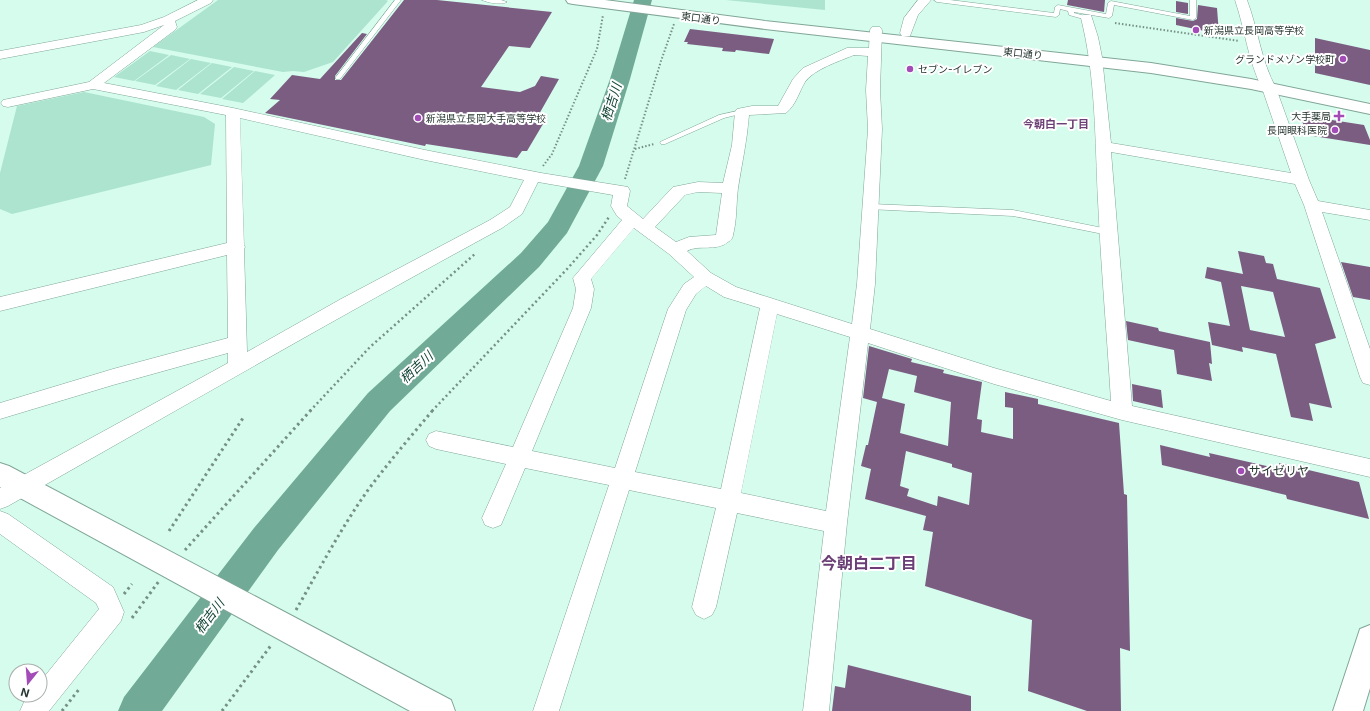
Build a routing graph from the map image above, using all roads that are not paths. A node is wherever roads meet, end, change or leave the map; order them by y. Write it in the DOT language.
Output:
graph roads {
  1 [pos="207,0"];
  2 [pos="398,0"];
  3 [pos="485,0"];
  4 [pos="573,0"];
  5 [pos="627,0"];
  6 [pos="925,0"];
  7 [pos="937,0"];
  8 [pos="1193,0"];
  9 [pos="1241,0"];
  10 [pos="504,2"];
  11 [pos="1071,9"];
  12 [pos="675,14"];
  13 [pos="1087,18"];
  14 [pos="168,20"];
  15 [pos="906,33"];
  16 [pos="875,40"];
  17 [pos="0,55"];
  18 [pos="1095,56"];
  19 [pos="338,78"];
  20 [pos="1266,83"];
  21 [pos="93,85"];
  22 [pos="1370,100"];
  23 [pos="8,103"];
  24 [pos="1370,109"];
  25 [pos="233,112"];
  26 [pos="742,112"];
  27 [pos="663,142"];
  28 [pos="1102,146"];
  29 [pos="538,176"];
  30 [pos="1302,180"];
  31 [pos="730,189"];
  32 [pos="1312,205"];
  33 [pos="871,207"];
  34 [pos="1370,215"];
  35 [pos="638,223"];
  36 [pos="1108,232"];
  37 [pos="237,247"];
  38 [pos="675,250"];
  39 [pos="704,277"];
  40 [pos="0,304"];
  41 [pos="770,306"];
  42 [pos="861,335"];
  43 [pos="237,343"];
  44 [pos="238,367"];
  45 [pos="1370,377"];
  46 [pos="0,411"];
  47 [pos="1122,412"];
  48 [pos="436,440"];
  49 [pos="518,457"];
  50 [pos="1370,468"];
  51 [pos="0,474"];
  52 [pos="621,479"];
  53 [pos="22,486"];
  54 [pos="0,499"];
  55 [pos="729,501"];
  56 [pos="492,518"];
  57 [pos="0,521"];
  58 [pos="836,524"];
  59 [pos="704,607"];
  60 [pos="1370,639"];
  61 [pos="426,708"];
  62 [pos="33,711"];
  63 [pos="546,711"];
  64 [pos="816,711"];
  65 [pos="1348,711"];
  1 -- 14 [label="street"];
  2 -- 19 [label="lane"];
  3 -- 10 [label="lane"];
  4 -- 12 [label="street"];
  5 -- 12 [label="street"];
  6 -- 15 [label="street"];
  7 -- 11 [label="lane"];
  8 -- 11 [label="lane"];
  9 -- 20 [label="street"];
  11 -- 13 [label="lane"];
  12 -- 16 [label="street, 東口通り"];
  13 -- 18 [label="street"];
  14 -- 17 [label="street"];
  14 -- 21 [label="street"];
  15 -- 16 [label="street, 東口通り"];
  15 -- 18 [label="street, 東口通り"];
  16 -- 18 [label="street, 東口通り"];
  16 -- 26 [label="street"];
  16 -- 33 [label="street"];
  18 -- 20 [label="street, 東口通り"];
  18 -- 28 [label="street"];
  20 -- 22 [label="street, 東口通り"];
  20 -- 24 [label="street, 東口通り"];
  20 -- 30 [label="street"];
  21 -- 23 [label="street"];
  21 -- 25 [label="street"];
  25 -- 29 [label="street"];
  25 -- 37 [label="street"];
  26 -- 27 [label="lane"];
  26 -- 31 [label="street"];
  28 -- 30 [label="street"];
  28 -- 36 [label="street"];
  29 -- 35 [label="street"];
  29 -- 44 [label="street"];
  30 -- 32 [label="street"];
  31 -- 35 [label="street"];
  31 -- 38 [label="street"];
  32 -- 34 [label="street"];
  32 -- 45 [label="street"];
  33 -- 36 [label="lane"];
  33 -- 42 [label="street"];
  35 -- 38 [label="street"];
  35 -- 49 [label="street"];
  36 -- 47 [label="street"];
  37 -- 40 [label="street"];
  37 -- 43 [label="street"];
  38 -- 39 [label="street"];
  39 -- 41 [label="street"];
  39 -- 52 [label="street"];
  41 -- 42 [label="street"];
  41 -- 55 [label="street"];
  42 -- 47 [label="street"];
  42 -- 58 [label="street"];
  43 -- 44 [label="street"];
  43 -- 46 [label="street"];
  44 -- 53 [label="street"];
  47 -- 50 [label="street"];
  48 -- 49 [label="street"];
  49 -- 52 [label="street"];
  49 -- 56 [label="street"];
  51 -- 53 [label="street"];
  52 -- 55 [label="street"];
  52 -- 63 [label="street"];
  53 -- 54 [label="street"];
  53 -- 61 [label="street"];
  55 -- 58 [label="street"];
  55 -- 59 [label="street"];
  57 -- 62 [label="street"];
  58 -- 64 [label="street"];
  60 -- 65 [label="street"];
}
